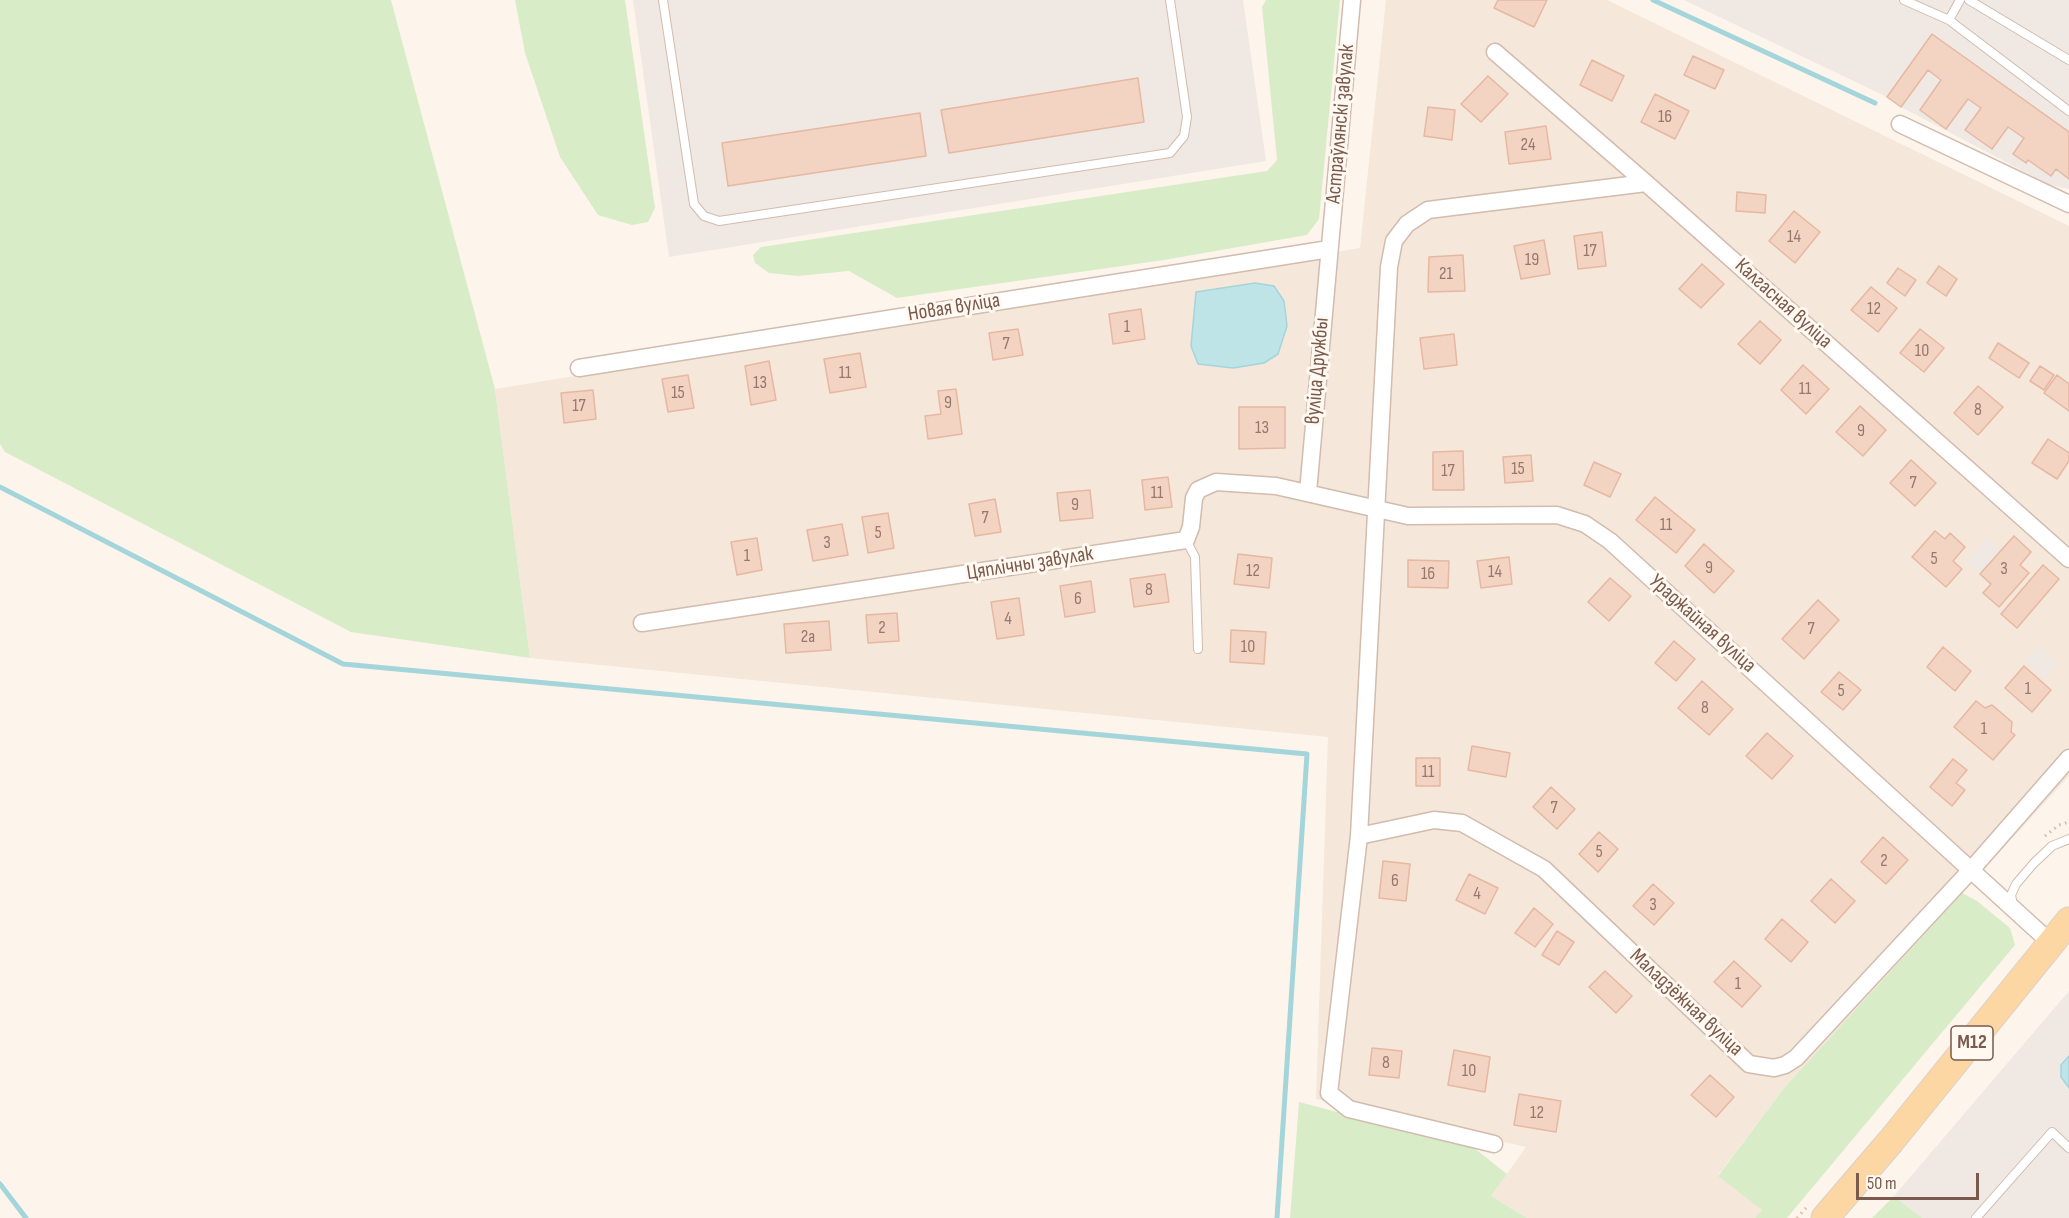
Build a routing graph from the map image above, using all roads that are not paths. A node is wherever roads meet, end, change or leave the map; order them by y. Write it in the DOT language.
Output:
graph roads {
  1 [pos="663,0"];
  2 [pos="1170,0"];
  3 [pos="1352,0"];
  4 [pos="1904,0"];
  5 [pos="1960,0"];
  6 [pos="1969,0"];
  7 [pos="1949,20"];
  8 [pos="1495,52"];
  9 [pos="2069,60"];
  10 [pos="2069,111"];
  11 [pos="1900,124"];
  12 [pos="1646,183"];
  13 [pos="2069,204"];
  14 [pos="1329,249"];
  15 [pos="579,368"];
  16 [pos="1308,492"];
  17 [pos="1376,509"];
  18 [pos="1186,540"];
  19 [pos="2069,559"];
  20 [pos="642,623"];
  21 [pos="1198,649"];
  22 [pos="2069,758"];
  23 [pos="1359,836"];
  24 [pos="2069,839"];
  25 [pos="1971,870"];
  26 [pos="2014,909"];
  27 [pos="2064,929"];
  28 [pos="1494,1144"];
  29 [pos="2069,1148"];
  30 [pos="1825,1218"];
  31 [pos="1976,1218"];
  1 -- 2 [label="lane"];
  3 -- 14 [label="street, Астраўлянскі завулак"];
  4 -- 7 [label="lane"];
  5 -- 7 [label="lane"];
  6 -- 9 [label="lane"];
  7 -- 10 [label="lane"];
  8 -- 12 [label="street, Калгасная вуліца"];
  11 -- 13 [label="street"];
  12 -- 17 [label="street"];
  12 -- 19 [label="street, Калгасная вуліца"];
  14 -- 15 [label="street, Новая вуліца"];
  14 -- 16 [label="street, вуліца Дружбы"];
  16 -- 17 [label="street"];
  16 -- 18 [label="street"];
  17 -- 23 [label="street"];
  17 -- 25 [label="street, Ураджайная вуліца"];
  18 -- 20 [label="street, Цяплічны завулак"];
  18 -- 21 [label="lane"];
  22 -- 25 [label="street, Маладзёжная вуліца"];
  23 -- 25 [label="street, Маладзёжная вуліца"];
  23 -- 28 [label="street"];
  24 -- 26 [label="lane"];
  25 -- 26 [label="street, Ураджайная вуліца"];
  26 -- 27 [label="street, Ураджайная вуліца"];
  27 -- 30 [label="main road, М12"];
  29 -- 31 [label="lane"];
}
